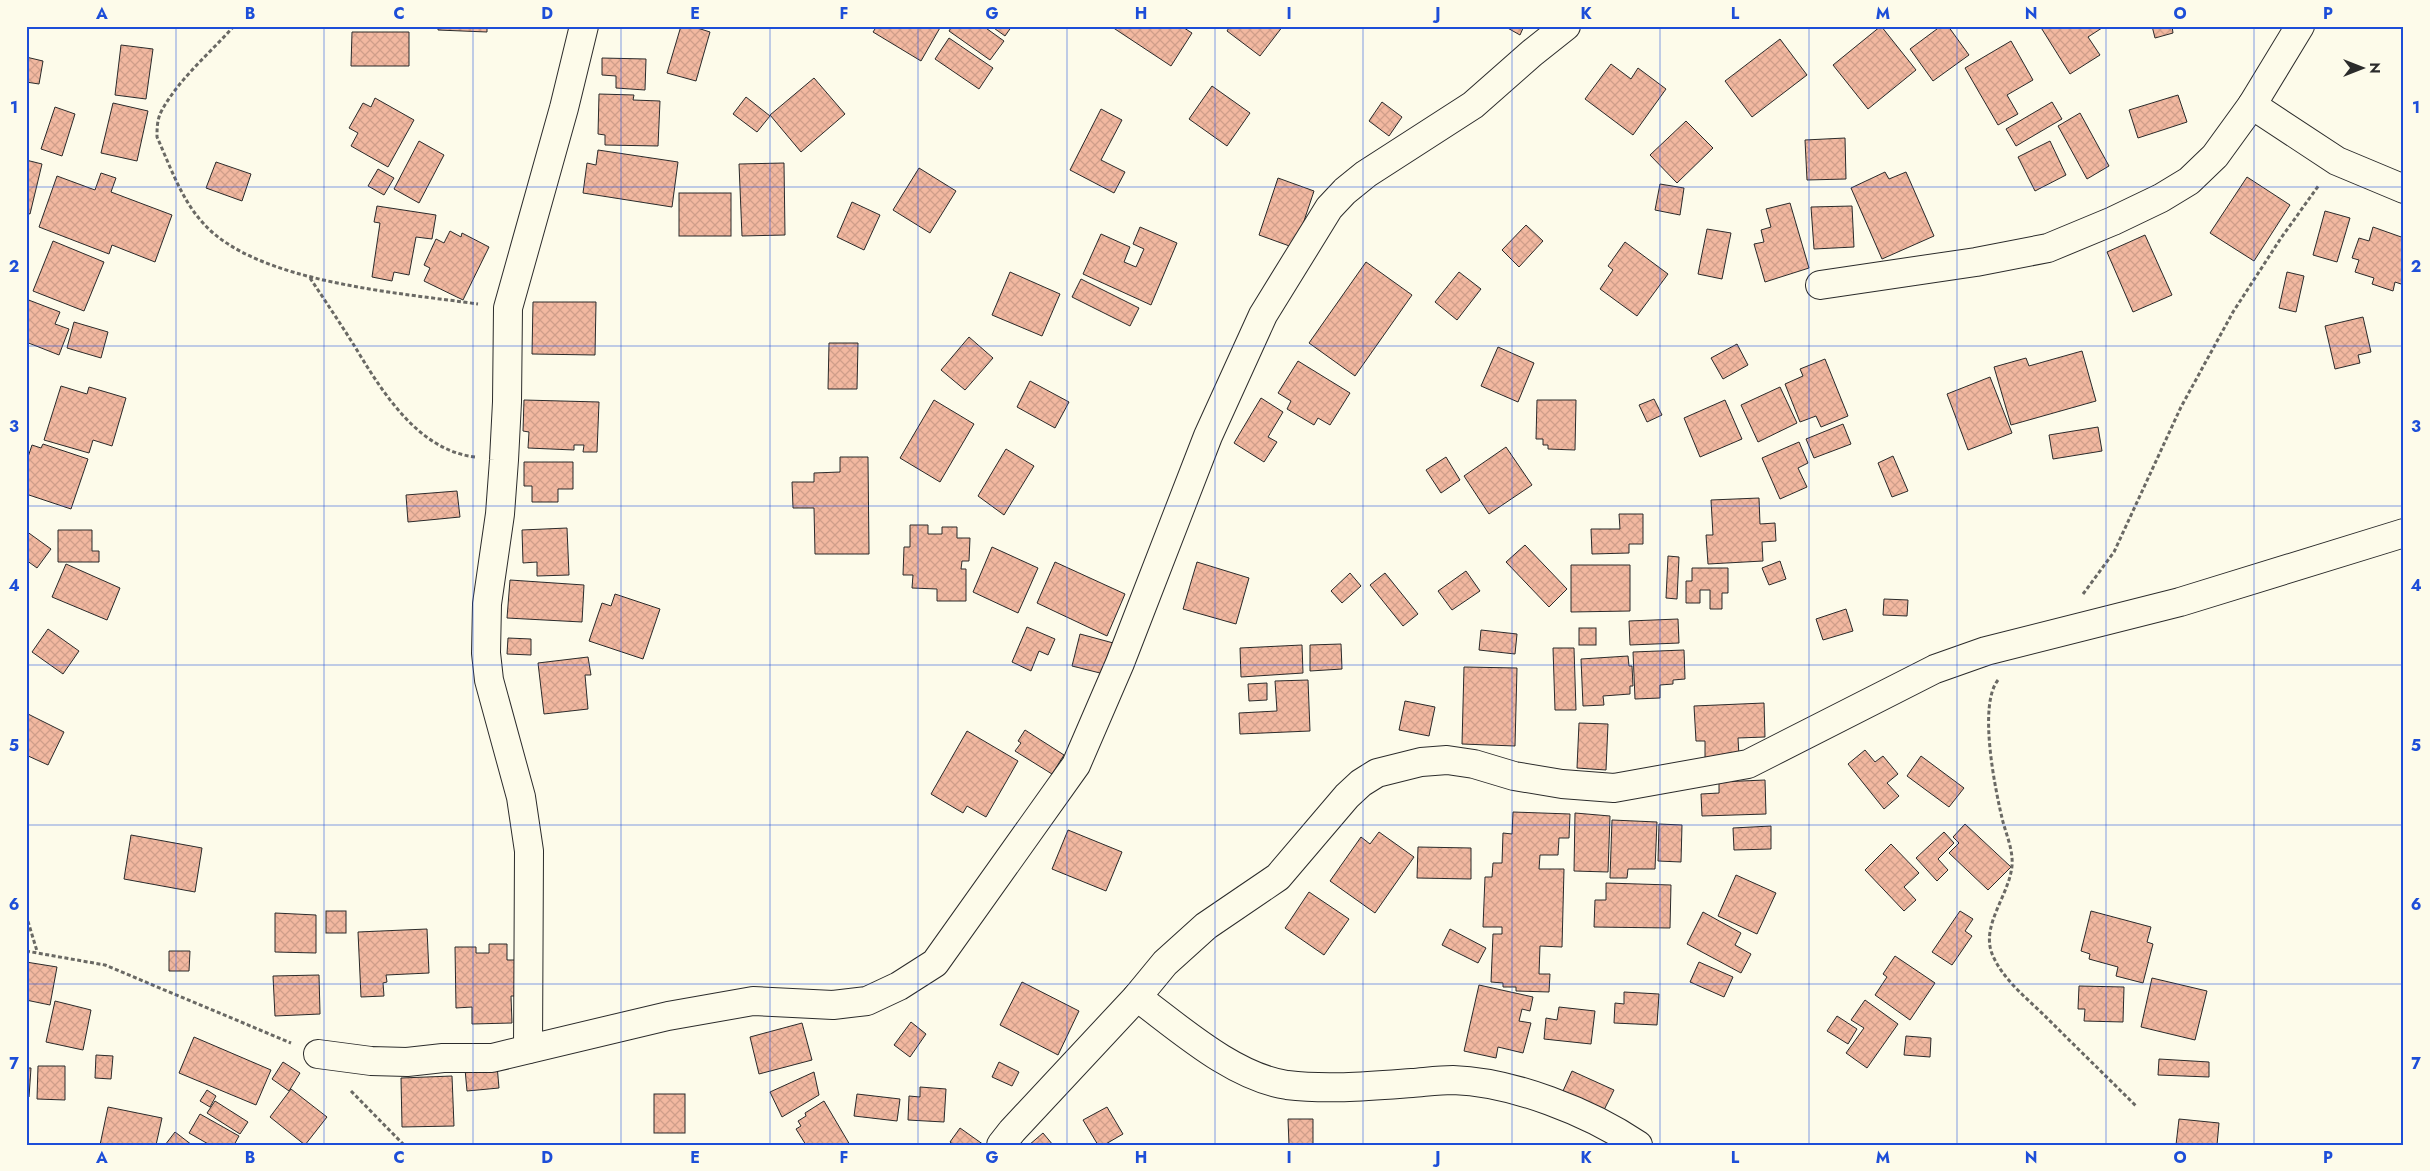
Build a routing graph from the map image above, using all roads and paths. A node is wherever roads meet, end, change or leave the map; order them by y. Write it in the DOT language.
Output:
graph roads {
  1 [pos="234,26"];
  2 [pos="584,26"];
  3 [pos="1566,26"];
  4 [pos="2300,26"];
  5 [pos="2252,105"];
  6 [pos="2337,161"];
  7 [pos="2404,189"];
  8 [pos="309,277"];
  9 [pos="1820,285"];
  10 [pos="508,308"];
  11 [pos="504,460"];
  12 [pos="2404,533"];
  13 [pos="2078,601"];
  14 [pos="2001,676"];
  15 [pos="26,915"];
  16 [pos="26,950"];
  17 [pos="37,951"];
  18 [pos="1138,997"];
  19 [pos="528,1049"];
  20 [pos="318,1054"];
  21 [pos="2136,1106"];
  22 [pos="404,1145"];
  23 [pos="1001,1145"];
  24 [pos="1638,1145"];
  1 -- 8 [label="path"];
  2 -- 10 [label="street"];
  3 -- 19 [label="street"];
  4 -- 5 [label="street"];
  5 -- 6 [label="street"];
  5 -- 9 [label="street"];
  6 -- 7 [label="street"];
  6 -- 13 [label="path"];
  8 -- 10 [label="path"];
  8 -- 11 [label="path"];
  10 -- 11 [label="street"];
  11 -- 19 [label="street"];
  12 -- 18 [label="street"];
  14 -- 21 [label="path"];
  15 -- 17 [label="path"];
  16 -- 17 [label="path"];
  17 -- 20 [label="path"];
  18 -- 23 [label="street"];
  18 -- 24 [label="street"];
  19 -- 20 [label="street"];
  20 -- 22 [label="path"];
}
